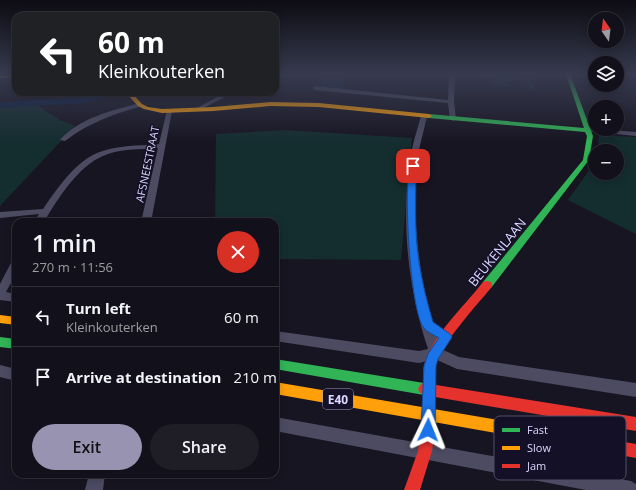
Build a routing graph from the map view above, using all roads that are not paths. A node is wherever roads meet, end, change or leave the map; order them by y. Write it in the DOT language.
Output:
graph roads {
  1 [pos="132,97"];
  2 [pos="222,97"];
  3 [pos="401,97"];
  4 [pos="451,97"];
  5 [pos="576,97"];
  6 [pos="451,102"];
  7 [pos="140,105"];
  8 [pos="196,110"];
  9 [pos="169,111"];
  10 [pos="424,116"];
  11 [pos="453,119"];
  12 [pos="588,130"];
  13 [pos="624,133"];
  14 [pos="636,134"];
  15 [pos="589,136"];
  16 [pos="63,140"];
  17 [pos="161,146"];
  18 [pos="46,211"];
  19 [pos="0,215"];
  20 [pos="42,218"];
  21 [pos="147,218"];
  22 [pos="12,272"];
  23 [pos="0,295"];
  24 [pos="12,297"];
  25 [pos="0,319"];
  26 [pos="12,320"];
  27 [pos="428,325"];
  28 [pos="279,337"];
  29 [pos="446,337"];
  30 [pos="0,342"];
  31 [pos="12,344"];
  32 [pos="436,353"];
  33 [pos="279,365"];
  34 [pos="0,371"];
  35 [pos="12,374"];
  36 [pos="279,389"];
  37 [pos="636,390"];
  38 [pos="587,416"];
  39 [pos="626,422"];
  40 [pos="636,424"];
  41 [pos="279,425"];
  42 [pos="494,427"];
  43 [pos="626,449"];
  44 [pos="425,451"];
  45 [pos="636,451"];
  46 [pos="494,466"];
  47 [pos="96,478"];
  48 [pos="562,480"];
  49 [pos="590,486"];
  50 [pos="94,490"];
  51 [pos="412,490"];
  52 [pos="631,490"];
  1 -- 7 [label="main road"];
  2 -- 8 [label="street"];
  3 -- 6 [label="street"];
  4 -- 6 [label="street"];
  5 -- 12 [label="main road, BEUKENLAAN"];
  6 -- 11 [label="street"];
  7 -- 9 [label="main road"];
  7 -- 16 [label="street"];
  8 -- 9 [label="main road"];
  8 -- 10 [label="main road"];
  9 -- 17 [label="street, AFSNEESTRAAT"];
  10 -- 11 [label="main road"];
  10 -- 27 [label="street"];
  11 -- 12 [label="main road"];
  13 -- 14 [label="street"];
  15 -- 29 [label="main road, BEUKENLAAN"];
  17 -- 18 [label="street"];
  17 -- 21 [label="street, AFSNEESTRAAT"];
  18 -- 19 [label="street"];
  18 -- 20 [label="street"];
  22 -- 23 [label="street"];
  23 -- 24 [label="street"];
  25 -- 26 [label="main road"];
  27 -- 29 [label="street"];
  27 -- 32 [label="street"];
  28 -- 32 [label="street"];
  29 -- 32 [label="main road, BEUKENLAAN"];
  30 -- 31 [label="main road"];
  32 -- 37 [label="street"];
  32 -- 44 [label="main road, BEUKENLAAN"];
  33 -- 38 [label="main road, E40"];
  34 -- 35 [label="street"];
  36 -- 42 [label="main road, E40"];
  39 -- 40 [label="main road, E40"];
  41 -- 44 [label="street"];
  43 -- 45 [label="main road, E40"];
  44 -- 46 [label="street"];
  44 -- 51 [label="main road, BEUKENLAAN"];
  47 -- 50 [label="street"];
  48 -- 49 [label="street"];
  49 -- 52 [label="street"];
}
